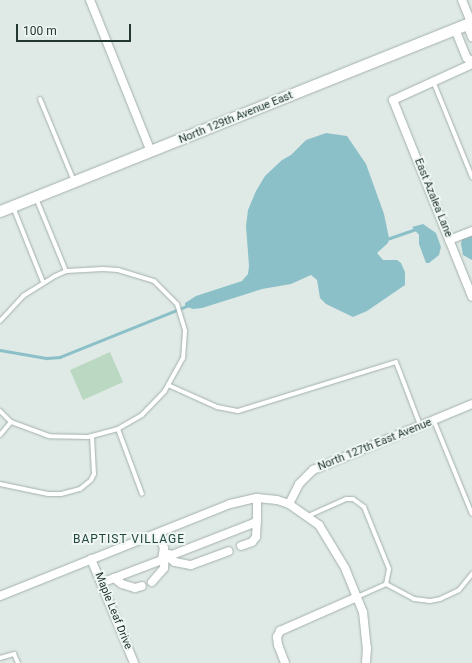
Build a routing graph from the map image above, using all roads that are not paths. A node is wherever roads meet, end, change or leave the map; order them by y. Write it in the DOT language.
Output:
graph roads {
  1 [pos="90,0"];
  2 [pos="462,0"];
  3 [pos="470,23"];
  4 [pos="455,29"];
  5 [pos="472,37"];
  6 [pos="472,61"];
  7 [pos="472,64"];
  8 [pos="432,80"];
  9 [pos="40,99"];
  10 [pos="151,152"];
  11 [pos="472,177"];
  12 [pos="74,181"];
  13 [pos="36,197"];
  14 [pos="13,206"];
  15 [pos="0,211"];
  16 [pos="472,231"];
  17 [pos="449,240"];
  18 [pos="66,272"];
  19 [pos="43,282"];
  20 [pos="472,295"];
  21 [pos="0,321"];
  22 [pos="168,385"];
  23 [pos="472,404"];
  24 [pos="0,411"];
  25 [pos="434,421"];
  26 [pos="11,422"];
  27 [pos="421,426"];
  28 [pos="118,429"];
  29 [pos="0,435"];
  30 [pos="92,436"];
  31 [pos="0,484"];
  32 [pos="142,494"];
  33 [pos="257,498"];
  34 [pos="289,504"];
  35 [pos="472,514"];
  36 [pos="308,516"];
  37 [pos="257,520"];
  38 [pos="158,533"];
  39 [pos="241,546"];
  40 [pos="229,551"];
  41 [pos="165,554"];
  42 [pos="91,558"];
  43 [pos="472,574"];
  44 [pos="114,578"];
  45 [pos="152,582"];
  46 [pos="101,583"];
  47 [pos="386,584"];
  48 [pos="142,586"];
  49 [pos="0,596"];
  50 [pos="357,597"];
  51 [pos="0,658"];
  52 [pos="18,663"];
  53 [pos="134,663"];
  54 [pos="285,663"];
  55 [pos="366,663"];
  1 -- 10 [label="street"];
  2 -- 3 [label="street"];
  3 -- 4 [label="street, North 129th Avenue East"];
  3 -- 5 [label="street"];
  4 -- 6 [label="street"];
  4 -- 10 [label="street, North 129th Avenue East"];
  7 -- 8 [label="street"];
  8 -- 11 [label="lane"];
  8 -- 17 [label="street, East Azalea Lane"];
  9 -- 12 [label="lane"];
  10 -- 12 [label="street, North 129th Avenue East"];
  12 -- 13 [label="street, North 129th Avenue East"];
  13 -- 14 [label="street, North 129th Avenue East"];
  13 -- 18 [label="lane"];
  14 -- 15 [label="street, North 129th Avenue East"];
  14 -- 19 [label="lane"];
  16 -- 17 [label="street"];
  17 -- 20 [label="street, East Azalea Lane"];
  18 -- 19 [label="lane"];
  18 -- 22 [label="lane"];
  19 -- 21 [label="lane"];
  22 -- 27 [label="lane"];
  22 -- 28 [label="lane"];
  23 -- 25 [label="street, North 127th East Avenue"];
  24 -- 26 [label="lane"];
  25 -- 27 [label="street, North 127th East Avenue"];
  25 -- 35 [label="lane"];
  26 -- 29 [label="lane"];
  26 -- 30 [label="lane"];
  27 -- 34 [label="street, North 127th East Avenue"];
  28 -- 30 [label="lane"];
  28 -- 32 [label="lane"];
  30 -- 31 [label="lane"];
  33 -- 34 [label="street"];
  33 -- 37 [label="street"];
  33 -- 38 [label="street"];
  34 -- 36 [label="street"];
  36 -- 47 [label="lane"];
  36 -- 50 [label="street"];
  37 -- 39 [label="street"];
  37 -- 41 [label="street"];
  38 -- 41 [label="street"];
  38 -- 42 [label="street"];
  40 -- 41 [label="street"];
  41 -- 44 [label="street"];
  41 -- 45 [label="street"];
  42 -- 46 [label="street, Maple Leaf Drive"];
  42 -- 49 [label="street"];
  43 -- 47 [label="lane"];
  44 -- 46 [label="street"];
  44 -- 48 [label="street"];
  46 -- 53 [label="street, Maple Leaf Drive"];
  47 -- 50 [label="lane"];
  50 -- 54 [label="street"];
  50 -- 55 [label="street"];
  51 -- 52 [label="lane"];
}
